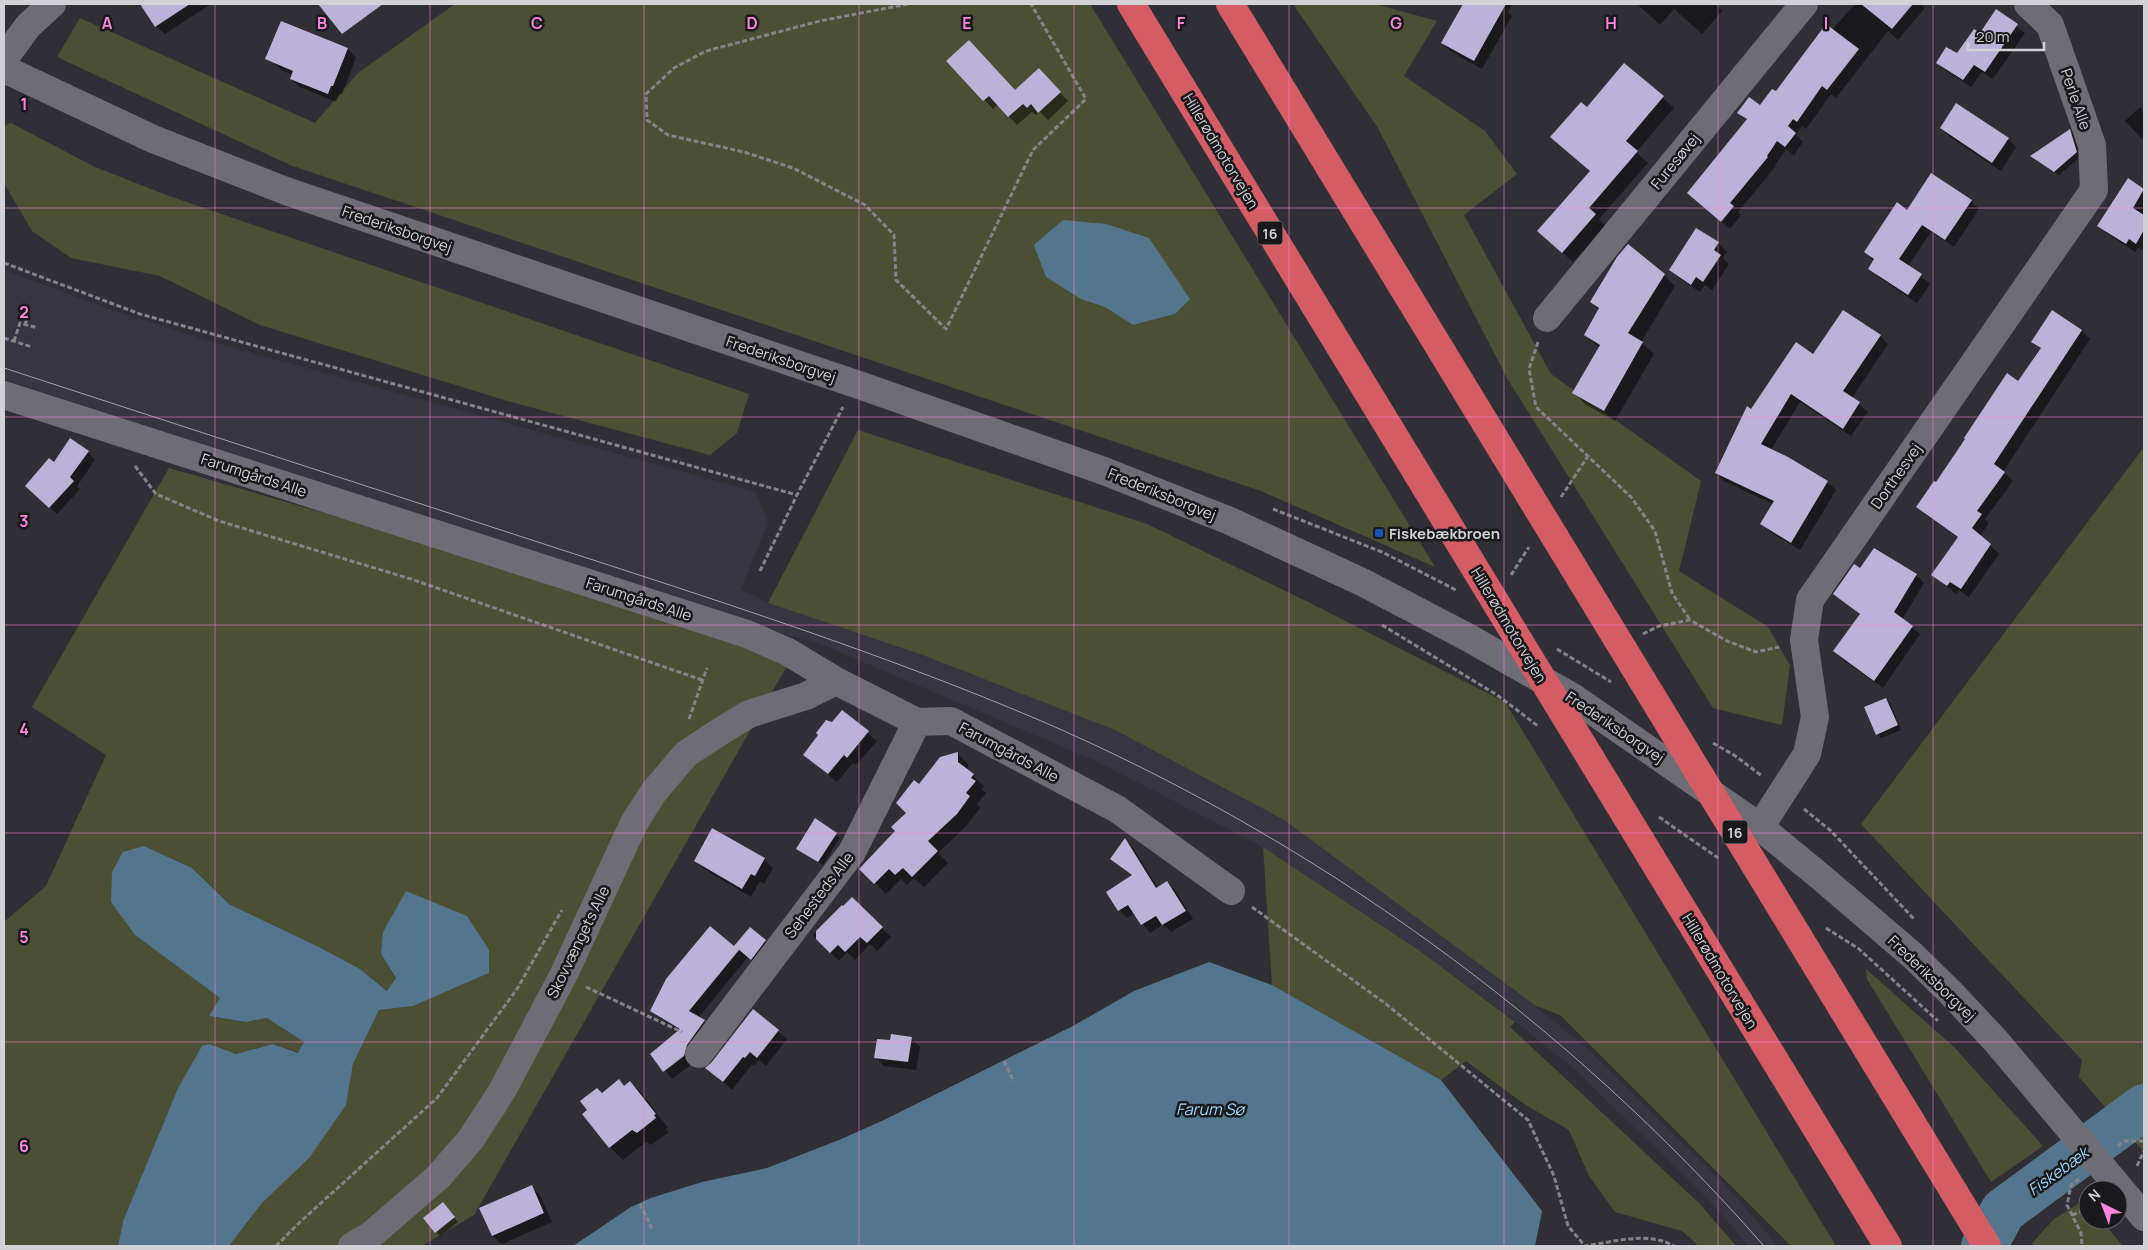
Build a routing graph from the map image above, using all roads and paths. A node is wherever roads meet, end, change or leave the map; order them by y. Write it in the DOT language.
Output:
graph roads {
  1 [pos="52,4"];
  2 [pos="908,4"];
  3 [pos="1031,4"];
  4 [pos="1131,4"];
  5 [pos="1230,4"];
  6 [pos="1804,4"];
  7 [pos="2028,4"];
  8 [pos="4,59"];
  9 [pos="4,69"];
  10 [pos="2092,145"];
  11 [pos="4,263"];
  12 [pos="28,316"];
  13 [pos="1546,318"];
  14 [pos="25,324"];
  15 [pos="38,328"];
  16 [pos="4,338"];
  17 [pos="14,341"];
  18 [pos="32,347"];
  19 [pos="856,384"];
  20 [pos="4,395"];
  21 [pos="833,405"];
  22 [pos="843,408"];
  23 [pos="852,411"];
  24 [pos="1588,456"];
  25 [pos="134,464"];
  26 [pos="796,495"];
  27 [pos="1557,504"];
  28 [pos="1531,544"];
  29 [pos="760,572"];
  30 [pos="1510,576"];
  31 [pos="1374,620"];
  32 [pos="1690,620"];
  33 [pos="1639,636"];
  34 [pos="1470,638"];
  35 [pos="1804,640"];
  36 [pos="1450,666"];
  37 [pos="707,668"];
  38 [pos="702,680"];
  39 [pos="836,681"];
  40 [pos="917,722"];
  41 [pos="1545,731"];
  42 [pos="686,754"];
  43 [pos="1656,814"];
  44 [pos="1760,827"];
  45 [pos="1720,859"];
  46 [pos="1231,891"];
  47 [pos="566,903"];
  48 [pos="1818,923"];
  49 [pos="563,976"];
  50 [pos="1942,1025"];
  51 [pos="702,1049"];
  52 [pos="1004,1061"];
  53 [pos="1014,1082"];
  54 [pos="2124,1141"];
  55 [pos="2144,1141"];
  56 [pos="2144,1151"];
  57 [pos="2140,1159"];
  58 [pos="2071,1185"];
  59 [pos="640,1204"];
  60 [pos="2078,1213"];
  61 [pos="2072,1215"];
  62 [pos="2144,1217"];
  63 [pos="653,1231"];
  64 [pos="276,1246"];
  65 [pos="352,1246"];
  66 [pos="1674,1246"];
  67 [pos="1888,1246"];
  68 [pos="1987,1246"];
  69 [pos="2082,1246"];
  1 -- 8 [label="street"];
  2 -- 3 [label="path"];
  4 -- 67 [label="highway, Hillerødmotorvejen / 16"];
  5 -- 68 [label="highway, 16"];
  6 -- 13 [label="street, Furesøvej"];
  7 -- 10 [label="street, Perle Alle"];
  9 -- 19 [label="street, Frederiksborgvej"];
  10 -- 35 [label="street, Dorthesvej"];
  11 -- 26 [label="path"];
  12 -- 14 [label="path"];
  13 -- 24 [label="path"];
  14 -- 15 [label="path"];
  14 -- 17 [label="path"];
  16 -- 17 [label="path"];
  17 -- 18 [label="path"];
  19 -- 22 [label="path"];
  19 -- 34 [label="street, Frederiksborgvej"];
  20 -- 39 [label="street, Farumgårds Alle"];
  21 -- 22 [label="path"];
  22 -- 23 [label="path"];
  22 -- 26 [label="path"];
  24 -- 27 [label="path"];
  24 -- 32 [label="path"];
  25 -- 38 [label="path"];
  26 -- 29 [label="path"];
  28 -- 30 [label="path"];
  31 -- 36 [label="path"];
  32 -- 33 [label="path"];
  32 -- 35 [label="path"];
  34 -- 36 [label="path"];
  34 -- 44 [label="street, Frederiksborgvej"];
  35 -- 44 [label="street, Dorthesvej"];
  36 -- 41 [label="path"];
  37 -- 38 [label="path"];
  38 -- 42 [label="path"];
  39 -- 40 [label="street, Farumgårds Alle"];
  39 -- 42 [label="street, Skovvængets Alle"];
  40 -- 46 [label="street, Farumgårds Alle"];
  40 -- 51 [label="street, Sehesteds Alle"];
  42 -- 49 [label="street, Skovvængets Alle"];
  43 -- 45 [label="path"];
  44 -- 62 [label="street, Frederiksborgvej"];
  46 -- 66 [label="path"];
  47 -- 64 [label="path"];
  48 -- 50 [label="path"];
  49 -- 51 [label="path"];
  49 -- 65 [label="street, Skovvængets Alle"];
  52 -- 53 [label="path"];
  54 -- 55 [label="path"];
  56 -- 57 [label="path"];
  58 -- 61 [label="path"];
  59 -- 63 [label="path"];
  60 -- 61 [label="path"];
  61 -- 69 [label="path"];
}
